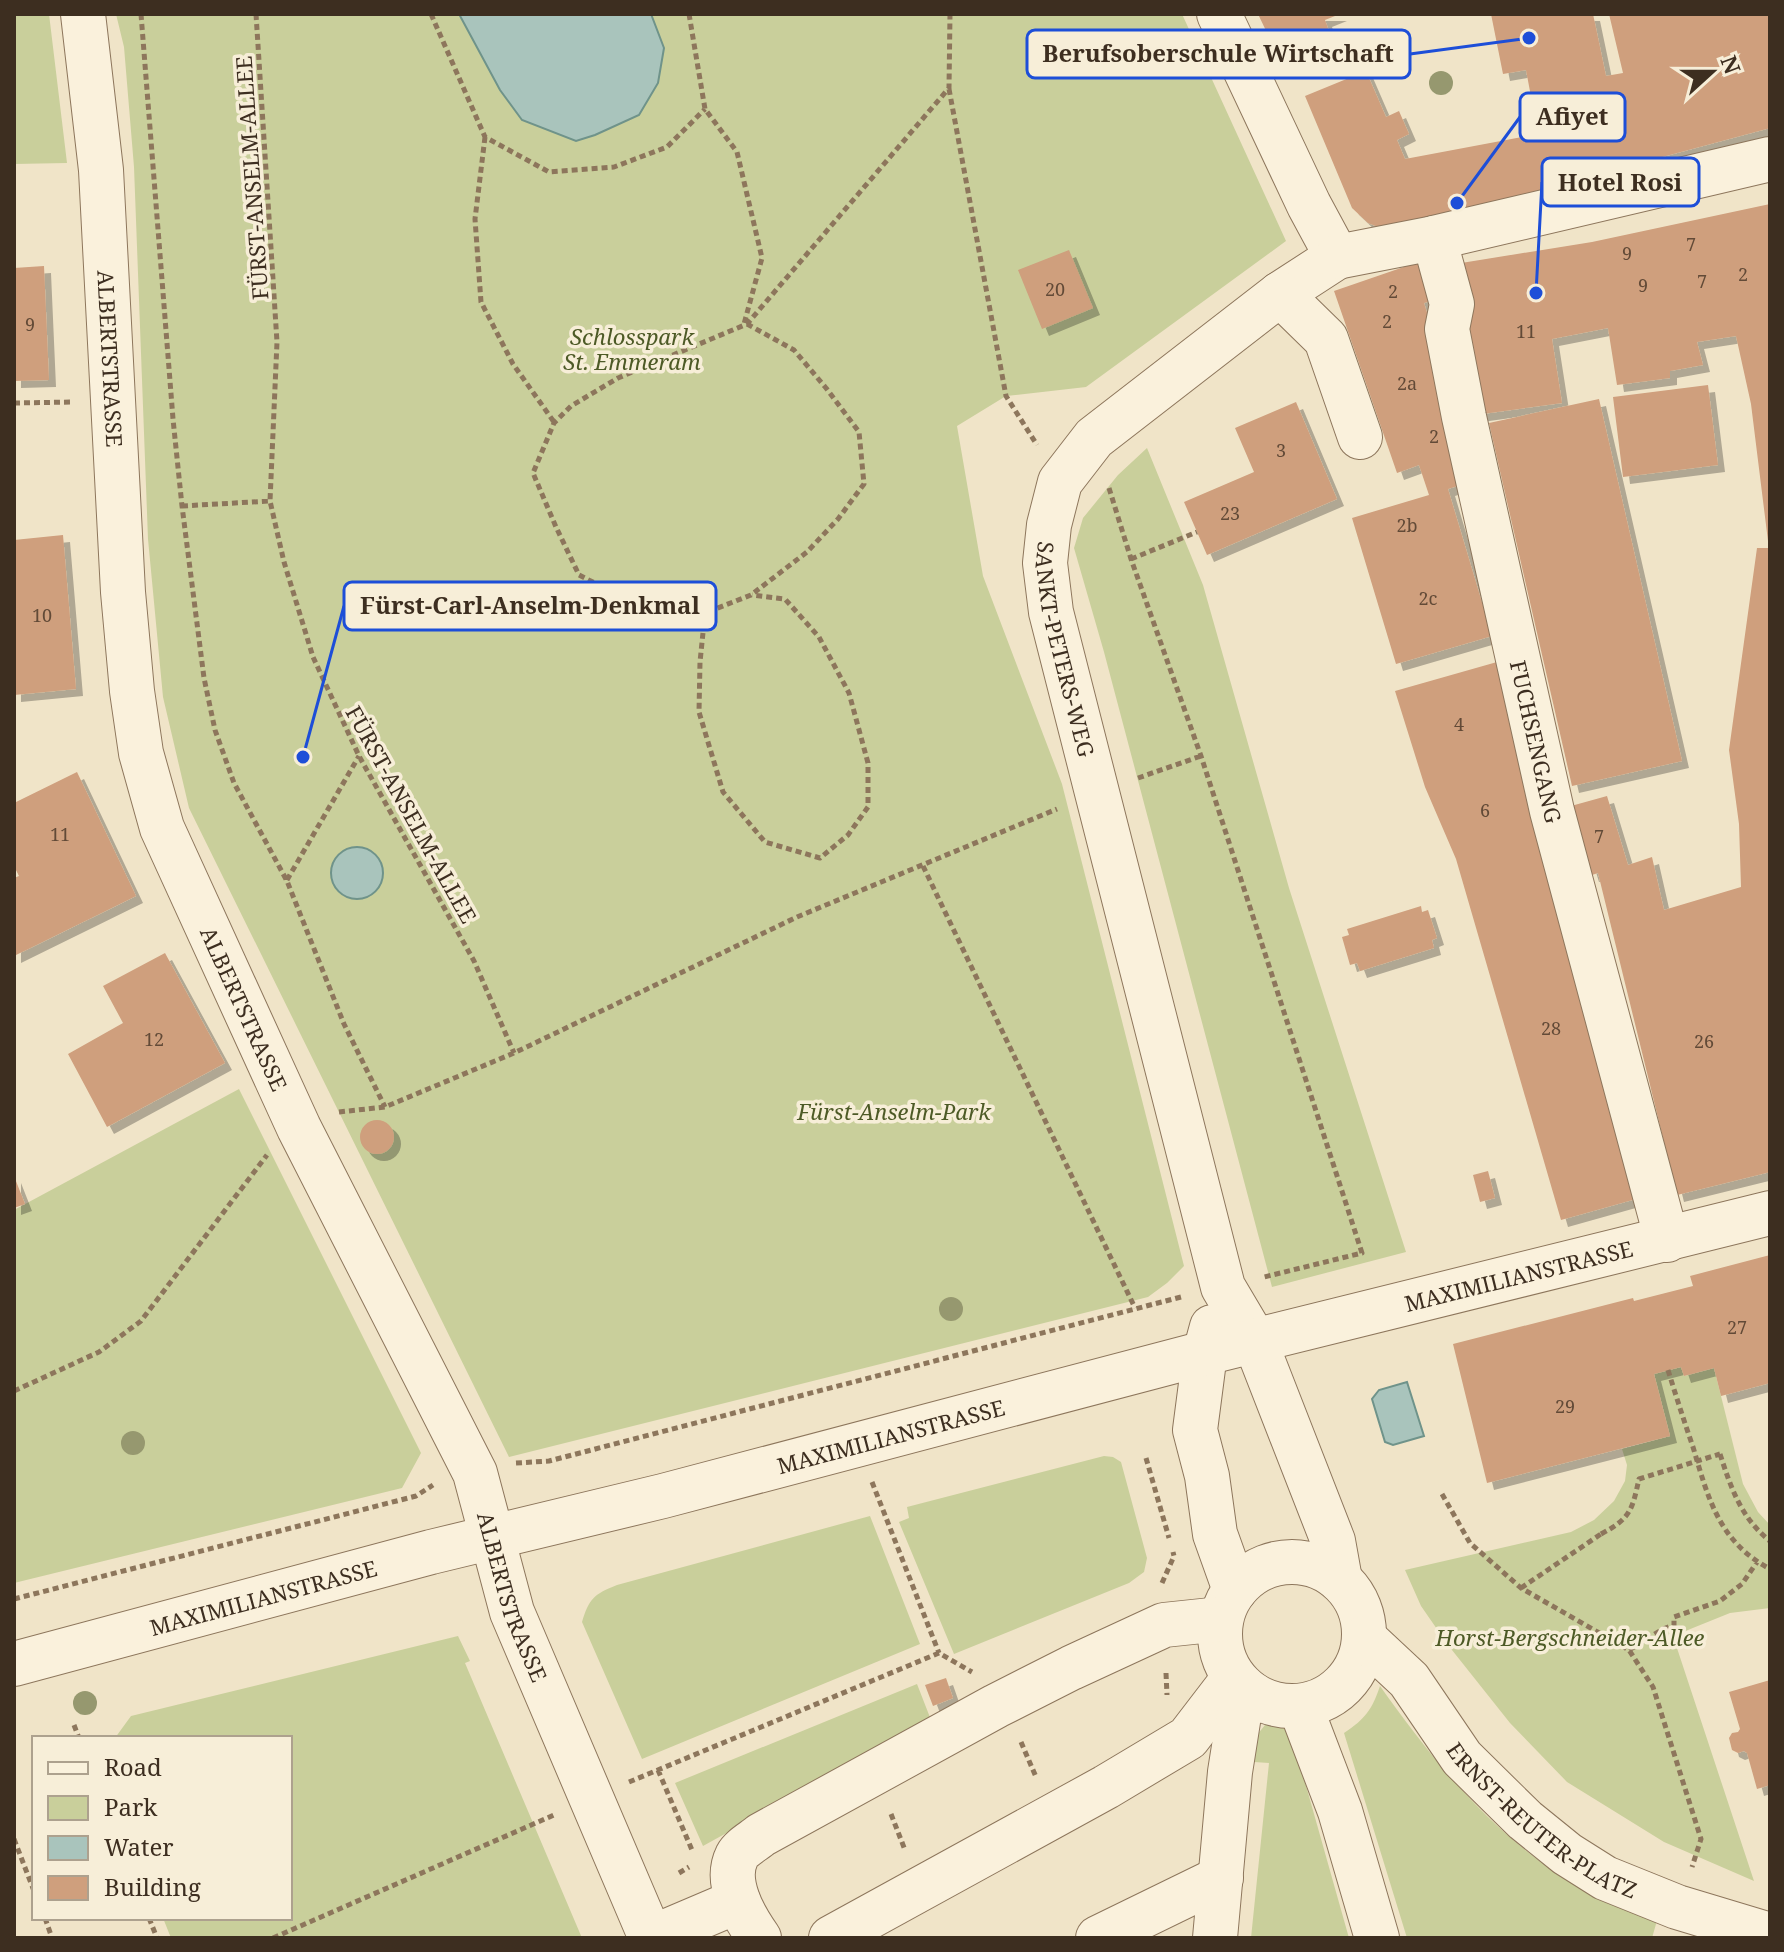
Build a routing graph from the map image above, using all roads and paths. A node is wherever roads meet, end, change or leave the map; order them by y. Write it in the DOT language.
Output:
graph roads {
  1 [pos="83,14"];
  2 [pos="141,14"];
  3 [pos="256,14"];
  4 [pos="431,14"];
  5 [pos="689,14"];
  6 [pos="950,14"];
  7 [pos="1219,14"];
  8 [pos="949,88"];
  9 [pos="705,109"];
  10 [pos="485,137"];
  11 [pos="1770,159"];
  12 [pos="1434,238"];
  13 [pos="1337,257"];
  14 [pos="1280,294"];
  15 [pos="745,324"];
  16 [pos="113,401"];
  17 [pos="14,403"];
  18 [pos="554,423"];
  19 [pos="1360,437"];
  20 [pos="1094,438"];
  21 [pos="1060,482"];
  22 [pos="270,501"];
  23 [pos="182,506"];
  24 [pos="1197,532"];
  25 [pos="1131,559"];
  26 [pos="751,595"];
  27 [pos="705,613"];
  28 [pos="359,756"];
  29 [pos="1201,756"];
  30 [pos="1097,792"];
  31 [pos="923,866"];
  32 [pos="287,881"];
  33 [pos="514,1053"];
  34 [pos="385,1107"];
  35 [pos="318,1120"];
  36 [pos="1770,1213"];
  37 [pos="1667,1240"];
  38 [pos="1223,1287"];
  39 [pos="1135,1308"];
  40 [pos="1255,1341"];
  41 [pos="1205,1353"];
  42 [pos="1668,1370"];
  43 [pos="14,1391"];
  44 [pos="475,1473"];
  45 [pos="1442,1494"];
  46 [pos="878,1502"];
  47 [pos="492,1538"];
  48 [pos="1770,1541"];
  49 [pos="1757,1562"];
  50 [pos="1770,1569"];
  51 [pos="1340,1580"];
  52 [pos="1521,1588"];
  53 [pos="14,1599"];
  54 [pos="1228,1604"];
  55 [pos="1364,1638"];
  56 [pos="1629,1650"];
  57 [pos="939,1653"];
  58 [pos="14,1664"];
  59 [pos="976,1674"];
  60 [pos="1244,1686"];
  61 [pos="1300,1706"];
  62 [pos="74,1725"];
  63 [pos="78,1736"];
  64 [pos="658,1770"];
  65 [pos="592,1798"];
  66 [pos="891,1814"];
  67 [pos="14,1839"];
  68 [pos="692,1850"];
  69 [pos="907,1853"];
  70 [pos="1691,1868"];
  71 [pos="1221,1878"];
  72 [pos="32,1886"];
  73 [pos="738,1901"];
  74 [pos="1770,1935"];
  75 [pos="273,1938"];
  76 [pos="651,1938"];
  77 [pos="759,1938"];
  78 [pos="831,1938"];
  79 [pos="1098,1938"];
  80 [pos="1215,1938"];
  81 [pos="1377,1938"];
  1 -- 16 [label="street, ALBERTSTRASSE"];
  2 -- 23 [label="path"];
  3 -- 22 [label="path, FÜRST-ANSELM-ALLEE"];
  4 -- 10 [label="path"];
  5 -- 9 [label="path"];
  6 -- 8 [label="path"];
  7 -- 13 [label="street"];
  8 -- 15 [label="path"];
  8 -- 21 [label="path"];
  9 -- 10 [label="path"];
  9 -- 15 [label="path"];
  10 -- 18 [label="path"];
  11 -- 12 [label="street"];
  12 -- 13 [label="street"];
  12 -- 37 [label="street, FUCHSENGANG"];
  13 -- 14 [label="street, SANKT-PETERS-WEG"];
  14 -- 19 [label="street"];
  14 -- 20 [label="street, SANKT-PETERS-WEG"];
  15 -- 18 [label="path"];
  15 -- 26 [label="path"];
  16 -- 17 [label="path"];
  16 -- 35 [label="street, ALBERTSTRASSE"];
  18 -- 27 [label="path"];
  20 -- 21 [label="street, SANKT-PETERS-WEG"];
  20 -- 25 [label="path"];
  21 -- 30 [label="street, SANKT-PETERS-WEG"];
  22 -- 23 [label="path"];
  22 -- 28 [label="path, FÜRST-ANSELM-ALLEE"];
  23 -- 32 [label="path"];
  24 -- 25 [label="path"];
  25 -- 29 [label="path"];
  26 -- 27 [label="path"];
  26 -- 27 [label="path"];
  28 -- 32 [label="path"];
  28 -- 33 [label="path, FÜRST-ANSELM-ALLEE"];
  29 -- 30 [label="path"];
  29 -- 38 [label="path"];
  30 -- 31 [label="path"];
  30 -- 38 [label="street, SANKT-PETERS-WEG"];
  31 -- 33 [label="path"];
  31 -- 39 [label="path"];
  32 -- 34 [label="path"];
  33 -- 34 [label="path"];
  34 -- 35 [label="path"];
  35 -- 43 [label="path"];
  35 -- 44 [label="street, ALBERTSTRASSE"];
  36 -- 37 [label="street, MAXIMILIANSTRASSE"];
  37 -- 40 [label="street, MAXIMILIANSTRASSE"];
  38 -- 39 [label="path"];
  38 -- 40 [label="street, SANKT-PETERS-WEG"];
  38 -- 41 [label="street, SANKT-PETERS-WEG"];
  39 -- 44 [label="path"];
  40 -- 41 [label="street, MAXIMILIANSTRASSE"];
  40 -- 51 [label="street"];
  41 -- 47 [label="street, MAXIMILIANSTRASSE"];
  41 -- 54 [label="street"];
  42 -- 49 [label="path"];
  44 -- 47 [label="street, ALBERTSTRASSE"];
  44 -- 53 [label="path"];
  45 -- 52 [label="path"];
  46 -- 57 [label="path"];
  47 -- 58 [label="street, MAXIMILIANSTRASSE"];
  47 -- 65 [label="street, ALBERTSTRASSE"];
  48 -- 52 [label="path, bridge"];
  49 -- 50 [label="path"];
  49 -- 56 [label="path"];
  51 -- 54 [label="street"];
  51 -- 55 [label="street"];
  52 -- 56 [label="path"];
  54 -- 60 [label="street"];
  54 -- 73 [label="street"];
  55 -- 61 [label="street"];
  55 -- 74 [label="street, ERNST-REUTER-PLATZ"];
  56 -- 70 [label="path"];
  57 -- 59 [label="path"];
  57 -- 64 [label="path"];
  60 -- 61 [label="street"];
  60 -- 71 [label="street"];
  60 -- 78 [label="street"];
  61 -- 81 [label="street"];
  62 -- 63 [label="path"];
  64 -- 65 [label="path"];
  64 -- 68 [label="path"];
  65 -- 75 [label="path"];
  65 -- 76 [label="street, ALBERTSTRASSE"];
  66 -- 69 [label="path"];
  67 -- 72 [label="path"];
  71 -- 79 [label="street"];
  71 -- 80 [label="street"];
  73 -- 76 [label="street"];
  73 -- 77 [label="street"];
}
